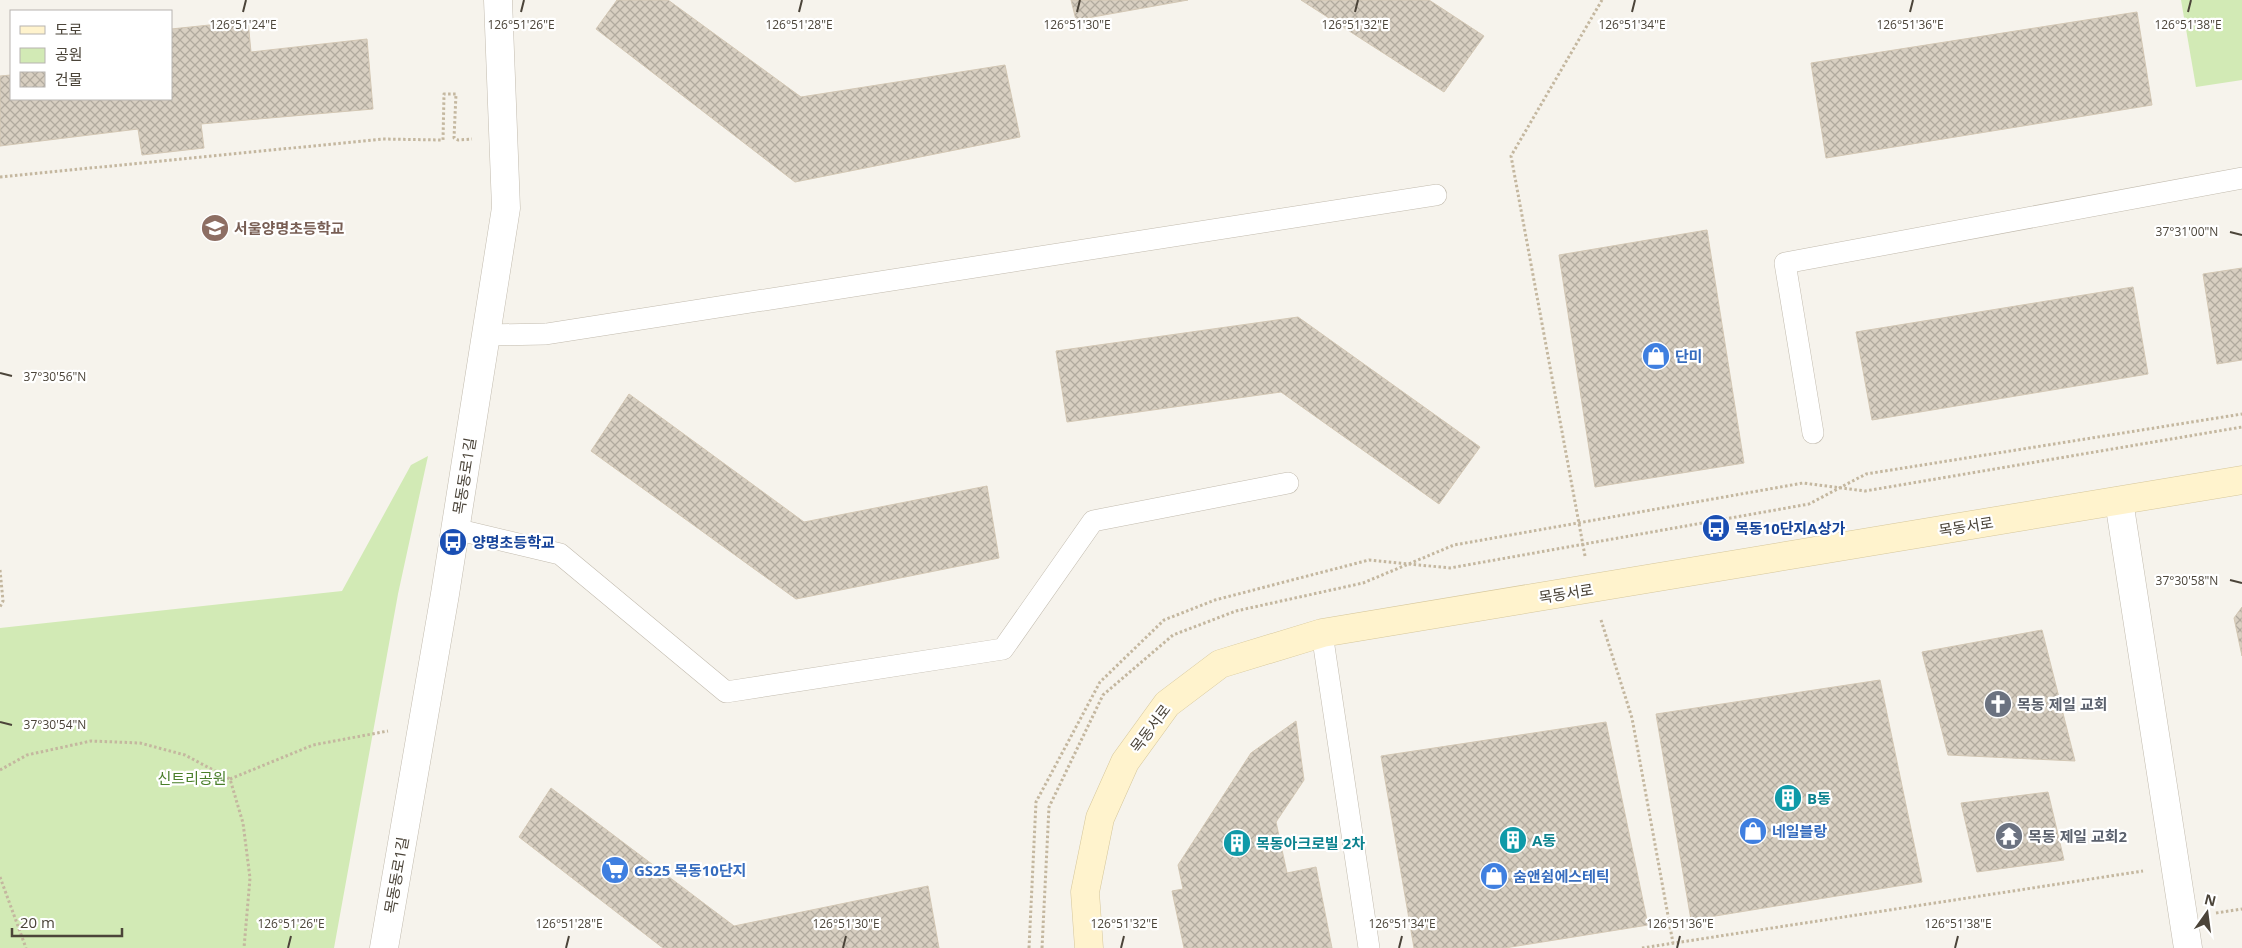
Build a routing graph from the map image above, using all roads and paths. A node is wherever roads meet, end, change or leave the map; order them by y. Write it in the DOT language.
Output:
graph roads {
  1 [pos="498,0"];
  2 [pos="1602,0"];
  3 [pos="475,139"];
  4 [pos="0,177"];
  5 [pos="2242,178"];
  6 [pos="1436,195"];
  7 [pos="486,335"];
  8 [pos="1813,433"];
  9 [pos="2242,480"];
  10 [pos="1288,483"];
  11 [pos="2119,501"];
  12 [pos="455,529"];
  13 [pos="0,570"];
  14 [pos="1591,589"];
  15 [pos="0,607"];
  16 [pos="1322,634"];
  17 [pos="423,725"];
  18 [pos="0,770"];
  19 [pos="230,779"];
  20 [pos="2176,866"];
  21 [pos="0,877"];
  22 [pos="1673,943"];
  23 [pos="26,948"];
  24 [pos="244,948"];
  25 [pos="384,948"];
  26 [pos="1089,948"];
  27 [pos="1370,948"];
  28 [pos="1642,948"];
  29 [pos="2188,948"];
  1 -- 7 [label="street, 목동동로1길"];
  2 -- 14 [label="path"];
  3 -- 4 [label="path"];
  5 -- 8 [label="lane"];
  6 -- 7 [label="lane"];
  7 -- 12 [label="street, 목동동로1길"];
  9 -- 11 [label="main road, 목동서로"];
  10 -- 12 [label="lane"];
  11 -- 14 [label="main road, 목동서로"];
  11 -- 20 [label="street"];
  12 -- 17 [label="street, 목동동로1길"];
  13 -- 15 [label="path"];
  14 -- 16 [label="main road, 목동서로"];
  14 -- 22 [label="path"];
  16 -- 26 [label="main road, 목동서로"];
  16 -- 27 [label="lane"];
  17 -- 19 [label="path"];
  17 -- 25 [label="street, 목동동로1길"];
  18 -- 19 [label="path"];
  19 -- 24 [label="path"];
  20 -- 22 [label="path"];
  20 -- 29 [label="street"];
  21 -- 23 [label="path"];
  22 -- 28 [label="path"];
}
